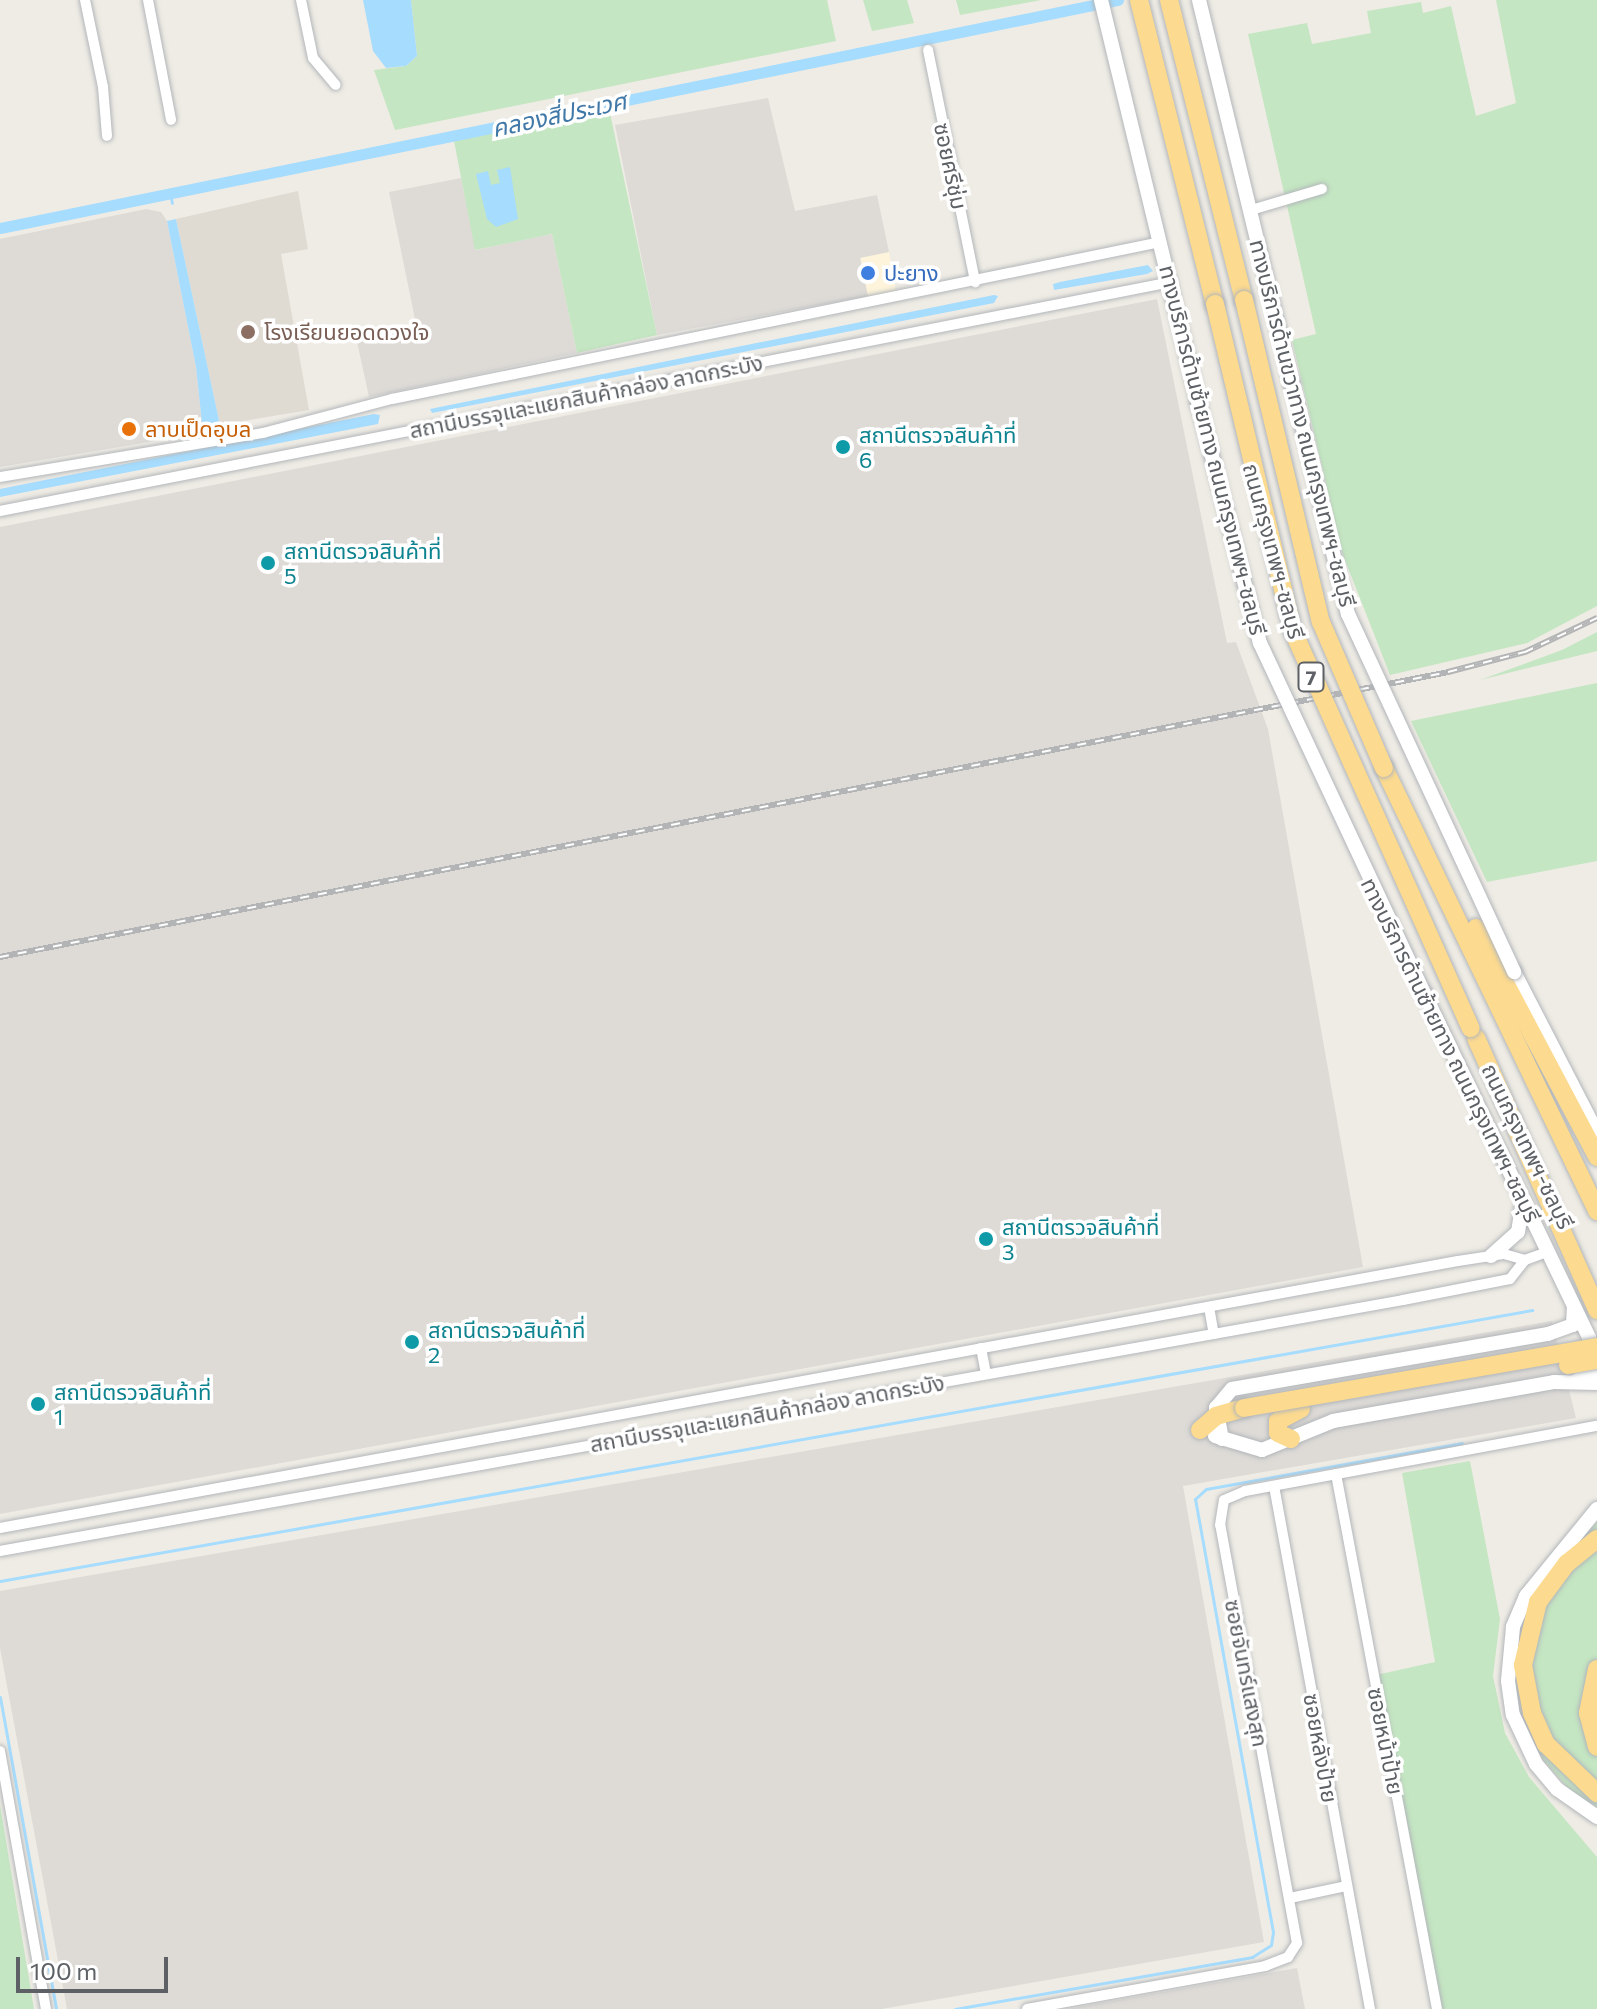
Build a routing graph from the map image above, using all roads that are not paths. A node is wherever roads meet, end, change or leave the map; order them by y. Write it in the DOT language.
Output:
graph roads {
  1 [pos="85,0"];
  2 [pos="148,0"];
  3 [pos="301,0"];
  4 [pos="1101,0"];
  5 [pos="1139,0"];
  6 [pos="1169,0"];
  7 [pos="1199,0"];
  8 [pos="928,50"];
  9 [pos="336,85"];
  10 [pos="171,120"];
  11 [pos="107,136"];
  12 [pos="1322,189"];
  13 [pos="1257,208"];
  14 [pos="1161,242"];
  15 [pos="975,282"];
  16 [pos="1172,282"];
  17 [pos="0,477"];
  18 [pos="0,511"];
  19 [pos="1415,830"];
  20 [pos="1474,1033"];
  21 [pos="1597,1133"];
  22 [pos="1597,1157"];
  23 [pos="1580,1177"];
  24 [pos="1523,1196"];
  25 [pos="1597,1196"];
  26 [pos="1597,1211"];
  27 [pos="1547,1252"];
  28 [pos="1491,1256"];
  29 [pos="1525,1260"];
  30 [pos="1597,1289"];
  31 [pos="1573,1303"];
  32 [pos="1209,1307"];
  33 [pos="1597,1310"];
  34 [pos="1214,1334"];
  35 [pos="1597,1347"];
  36 [pos="981,1348"];
  37 [pos="1597,1360"];
  38 [pos="986,1374"];
  39 [pos="1576,1381"];
  40 [pos="1597,1383"];
  41 [pos="1216,1416"];
  42 [pos="1597,1426"];
  43 [pos="1200,1430"];
  44 [pos="1222,1439"];
  45 [pos="1291,1439"];
  46 [pos="1336,1474"];
  47 [pos="1274,1486"];
  48 [pos="1597,1509"];
  49 [pos="0,1528"];
  50 [pos="1597,1539"];
  51 [pos="0,1551"];
  52 [pos="1597,1669"];
  53 [pos="1597,1747"];
  54 [pos="0,1751"];
  55 [pos="1597,1793"];
  56 [pos="1597,1817"];
  57 [pos="1346,1886"];
  58 [pos="1290,1898"];
  59 [pos="1042,2008"];
  60 [pos="46,2009"];
  61 [pos="1027,2009"];
  62 [pos="1370,2009"];
  63 [pos="1437,2009"];
  1 -- 11 [label="street"];
  2 -- 10 [label="street"];
  3 -- 9 [label="street"];
  4 -- 14 [label="main road, ทางบริการด้านซ้ายทาง ถนนกรุงเทพฯ-ชลบุรี"];
  5 -- 20 [label="highway, ถนนกรุงเทพฯ-ชลบุรี / 7, bridge"];
  6 -- 19 [label="highway, ถนนกรุงเทพฯ-ชลบุรี / 7, bridge"];
  7 -- 13 [label="main road, ทางบริการด้านขวาทาง ถนนกรุงเทพฯ-ชลบุรี"];
  8 -- 15 [label="street, ซอยศรีชุ่ม"];
  12 -- 13 [label="street"];
  13 -- 21 [label="main road, ทางบริการด้านขวาทาง ถนนกรุงเทพฯ-ชลบุรี, bridge"];
  14 -- 15 [label="street, สถานีบรรจุและแยกสินค้ากล่อง ลาดกระบัง"];
  14 -- 16 [label="main road, ทางบริการด้านซ้ายทาง ถนนกรุงเทพฯ-ชลบุรี"];
  15 -- 17 [label="street, สถานีบรรจุและแยกสินค้ากล่อง ลาดกระบัง"];
  16 -- 18 [label="street, สถานีบรรจุและแยกสินค้ากล่อง ลาดกระบัง"];
  16 -- 24 [label="main road, ทางบริการด้านซ้ายทาง ถนนกรุงเทพฯ-ชลบุรี, bridge"];
  19 -- 22 [label="highway"];
  19 -- 23 [label="highway, ถนนกรุงเทพฯ-ชลบุรี / 7"];
  20 -- 30 [label="highway, ถนนกรุงเทพฯ-ชลบุรี / 7"];
  20 -- 33 [label="highway"];
  23 -- 25 [label="highway"];
  23 -- 26 [label="highway, ถนนกรุงเทพฯ-ชลบุรี / 7"];
  24 -- 27 [label="main road, ทางบริการด้านซ้ายทาง ถนนกรุงเทพฯ-ชลบุรี"];
  24 -- 28 [label="main road"];
  27 -- 29 [label="street"];
  27 -- 31 [label="main road, ทางบริการด้านซ้ายทาง ถนนกรุงเทพฯ-ชลบุรี"];
  28 -- 29 [label="street, สถานีบรรจุและแยกสินค้ากล่อง ลาดกระบัง"];
  28 -- 32 [label="street, สถานีบรรจุและแยกสินค้ากล่อง ลาดกระบัง"];
  29 -- 34 [label="street, สถานีบรรจุและแยกสินค้ากล่อง ลาดกระบัง"];
  31 -- 39 [label="main road, ทางบริการด้านซ้ายทาง ถนนกรุงเทพฯ-ชลบุรี"];
  31 -- 41 [label="main road"];
  32 -- 34 [label="street"];
  32 -- 36 [label="street, สถานีบรรจุและแยกสินค้ากล่อง ลาดกระบัง"];
  34 -- 38 [label="street, สถานีบรรจุและแยกสินค้ากล่อง ลาดกระบัง"];
  35 -- 41 [label="highway, bridge"];
  36 -- 38 [label="street"];
  36 -- 49 [label="street, สถานีบรรจุและแยกสินค้ากล่อง ลาดกระบัง"];
  37 -- 45 [label="highway, bridge"];
  38 -- 51 [label="street, สถานีบรรจุและแยกสินค้ากล่อง ลาดกระบัง"];
  39 -- 40 [label="main road"];
  39 -- 45 [label="main road"];
  41 -- 43 [label="highway"];
  41 -- 44 [label="main road"];
  42 -- 46 [label="street, ซอยจันทร์แสงสุก"];
  43 -- 44 [label="main road"];
  44 -- 45 [label="main road"];
  46 -- 47 [label="street, ซอยจันทร์แสงสุก"];
  46 -- 63 [label="street, ซอยหน้าป้าย"];
  47 -- 57 [label="street, ซอยหลังป้าย"];
  47 -- 58 [label="street, ซอยจันทร์แสงสุก"];
  48 -- 56 [label="main road"];
  50 -- 55 [label="highway"];
  52 -- 53 [label="highway"];
  54 -- 60 [label="street"];
  57 -- 58 [label="street"];
  57 -- 62 [label="street, ซอยหลังป้าย"];
  58 -- 59 [label="street, ซอยจันทร์แสงสุก"];
  59 -- 61 [label="street, ซอยจันทร์แสงสุก"];
}
